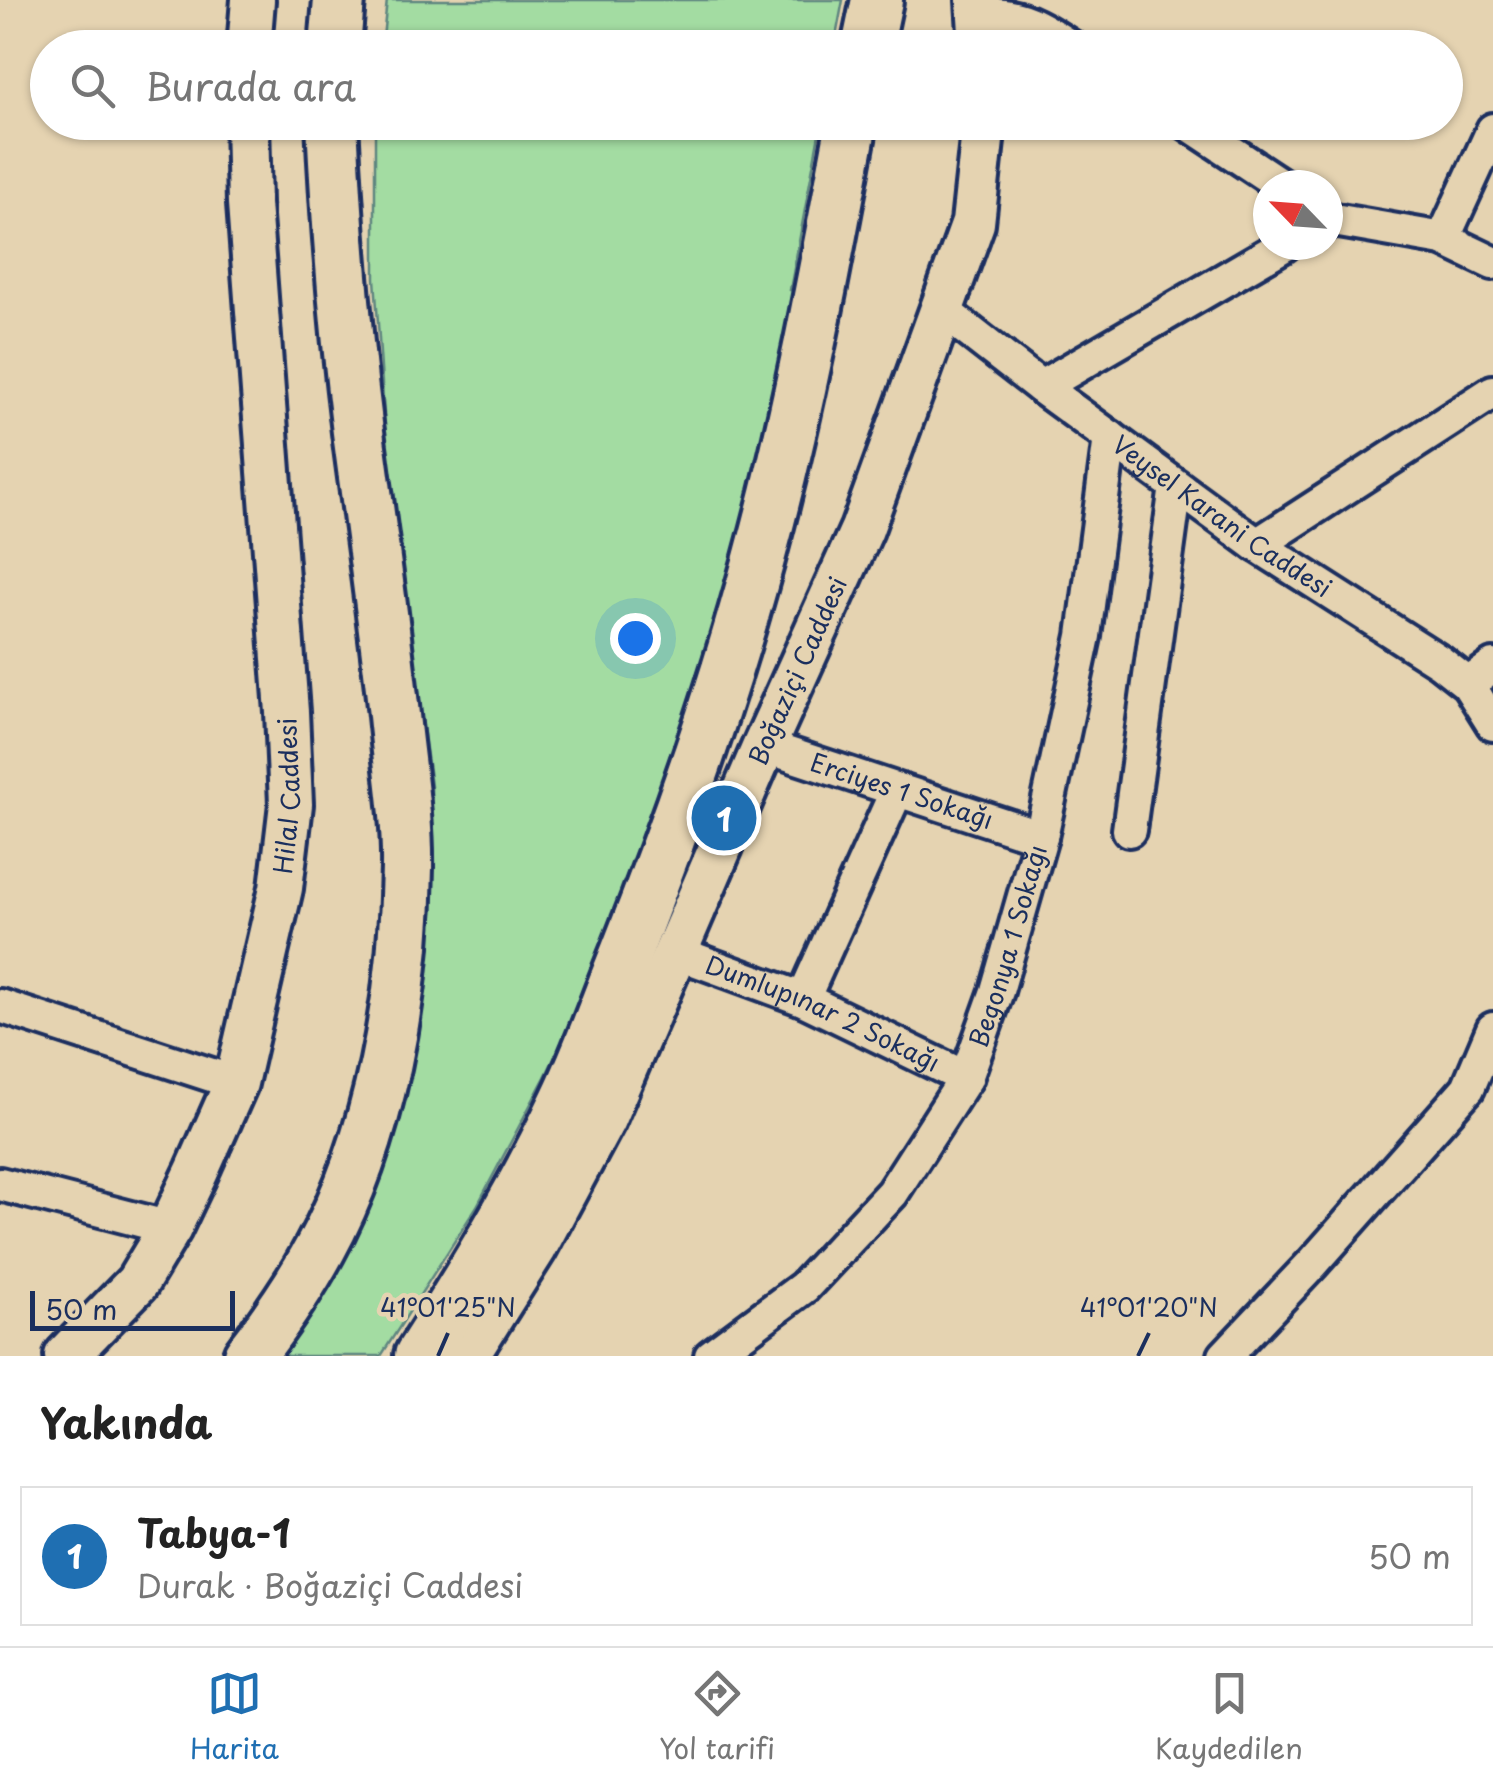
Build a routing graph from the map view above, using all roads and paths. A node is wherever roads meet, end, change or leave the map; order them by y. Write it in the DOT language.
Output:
graph roads {
  1 [pos="252,0"];
  2 [pos="339,0"];
  3 [pos="877,0"];
  4 [pos="980,21"];
  5 [pos="250,30"];
  6 [pos="336,30"];
  7 [pos="871,30"];
  8 [pos="1044,30"];
  9 [pos="1493,130"];
  10 [pos="247,140"];
  11 [pos="333,140"];
  12 [pos="849,140"];
  13 [pos="982,140"];
  14 [pos="1213,140"];
  15 [pos="1258,170"];
  16 [pos="1343,220"];
  17 [pos="1443,239"];
  18 [pos="1259,260"];
  19 [pos="1493,264"];
  20 [pos="942,310"];
  21 [pos="1041,388"];
  22 [pos="1493,392"];
  23 [pos="1110,437"];
  24 [pos="1176,486"];
  25 [pos="1257,545"];
  26 [pos="1480,675"];
  27 [pos="1493,724"];
  28 [pos="764,746"];
  29 [pos="897,790"];
  30 [pos="1130,830"];
  31 [pos="1041,837"];
  32 [pos="676,952"];
  33 [pos="804,999"];
  34 [pos="0,1006"];
  35 [pos="1492,1038"];
  36 [pos="966,1078"];
  37 [pos="236,1083"];
  38 [pos="0,1184"];
  39 [pos="170,1228"];
  40 [pos="66,1356"];
  41 [pos="249,1356"];
  42 [pos="420,1356"];
  43 [pos="467,1356"];
  44 [pos="711,1356"];
  45 [pos="1226,1356"];
  1 -- 5 [label="main road"];
  2 -- 6 [label="highway"];
  3 -- 7 [label="highway"];
  4 -- 8 [label="street"];
  9 -- 17 [label="street"];
  10 -- 37 [label="main road, Hilal Caddesi"];
  11 -- 41 [label="highway"];
  12 -- 42 [label="highway"];
  13 -- 20 [label="main road, Boğaziçi Caddesi"];
  14 -- 15 [label="street"];
  16 -- 17 [label="street"];
  17 -- 19 [label="street"];
  18 -- 21 [label="street"];
  20 -- 21 [label="street, Veysel Karani Caddesi"];
  20 -- 28 [label="main road, Boğaziçi Caddesi"];
  21 -- 23 [label="street, Veysel Karani Caddesi"];
  22 -- 25 [label="street"];
  23 -- 24 [label="street, Veysel Karani Caddesi"];
  23 -- 31 [label="street, Begonya 1 Sokağı"];
  24 -- 25 [label="street, Veysel Karani Caddesi"];
  24 -- 30 [label="street"];
  25 -- 26 [label="street, Veysel Karani Caddesi"];
  26 -- 27 [label="street, Veysel Karani Caddesi"];
  28 -- 29 [label="street, Erciyes 1 Sokağı"];
  28 -- 32 [label="main road, Boğaziçi Caddesi"];
  29 -- 31 [label="street, Erciyes 1 Sokağı"];
  29 -- 33 [label="street"];
  31 -- 36 [label="street, Begonya 1 Sokağı"];
  32 -- 33 [label="street, Dumlupınar 2 Sokağı"];
  32 -- 43 [label="main road, Boğaziçi Caddesi"];
  33 -- 36 [label="street, Dumlupınar 2 Sokağı"];
  34 -- 37 [label="street"];
  35 -- 45 [label="street"];
  36 -- 44 [label="street, Begonya 1 Sokağı"];
  37 -- 39 [label="main road, Hilal Caddesi"];
  38 -- 39 [label="street"];
  39 -- 40 [label="main road, Hilal Caddesi"];
}
